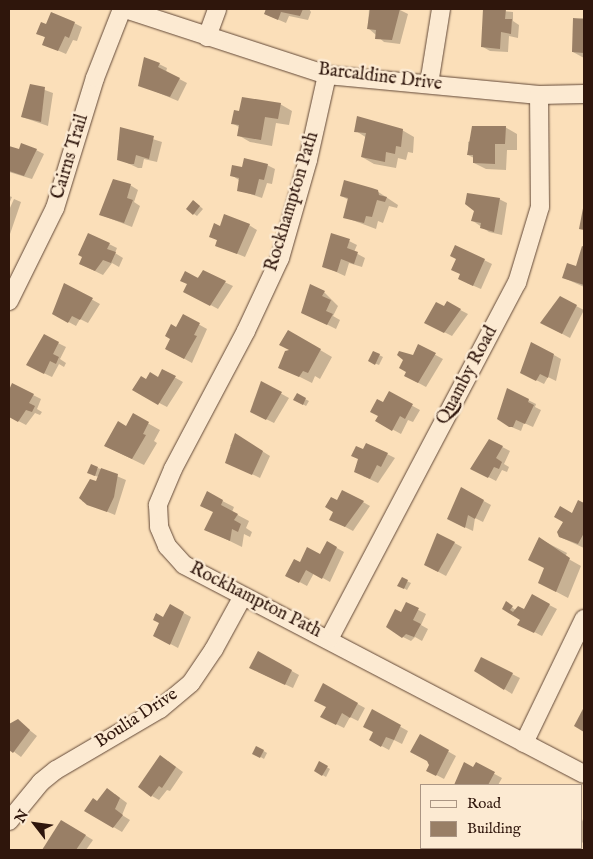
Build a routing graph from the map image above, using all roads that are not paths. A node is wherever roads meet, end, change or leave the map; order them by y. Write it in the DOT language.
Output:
graph roads {
  1 [pos="123,9"];
  2 [pos="217,9"];
  3 [pos="441,9"];
  4 [pos="207,38"];
  5 [pos="327,75"];
  6 [pos="429,84"];
  7 [pos="584,94"];
  8 [pos="539,95"];
  9 [pos="9,301"];
  10 [pos="244,596"];
  11 [pos="584,619"];
  12 [pos="329,639"];
  13 [pos="524,743"];
  14 [pos="584,774"];
  15 [pos="9,822"];
  1 -- 4 [label="street, Barcaldine Drive"];
  1 -- 9 [label="street, Cairns Trail"];
  2 -- 4 [label="street"];
  3 -- 6 [label="street"];
  4 -- 5 [label="street, Barcaldine Drive"];
  5 -- 6 [label="street, Barcaldine Drive"];
  5 -- 10 [label="street, Rockhampton Path"];
  6 -- 8 [label="street, Barcaldine Drive"];
  7 -- 8 [label="street, Barcaldine Drive"];
  8 -- 12 [label="street, Quamby Road"];
  10 -- 12 [label="street, Rockhampton Path"];
  10 -- 15 [label="street, Boulia Drive"];
  11 -- 13 [label="street"];
  12 -- 13 [label="street, Rockhampton Path"];
  13 -- 14 [label="street, Rockhampton Path"];
}
